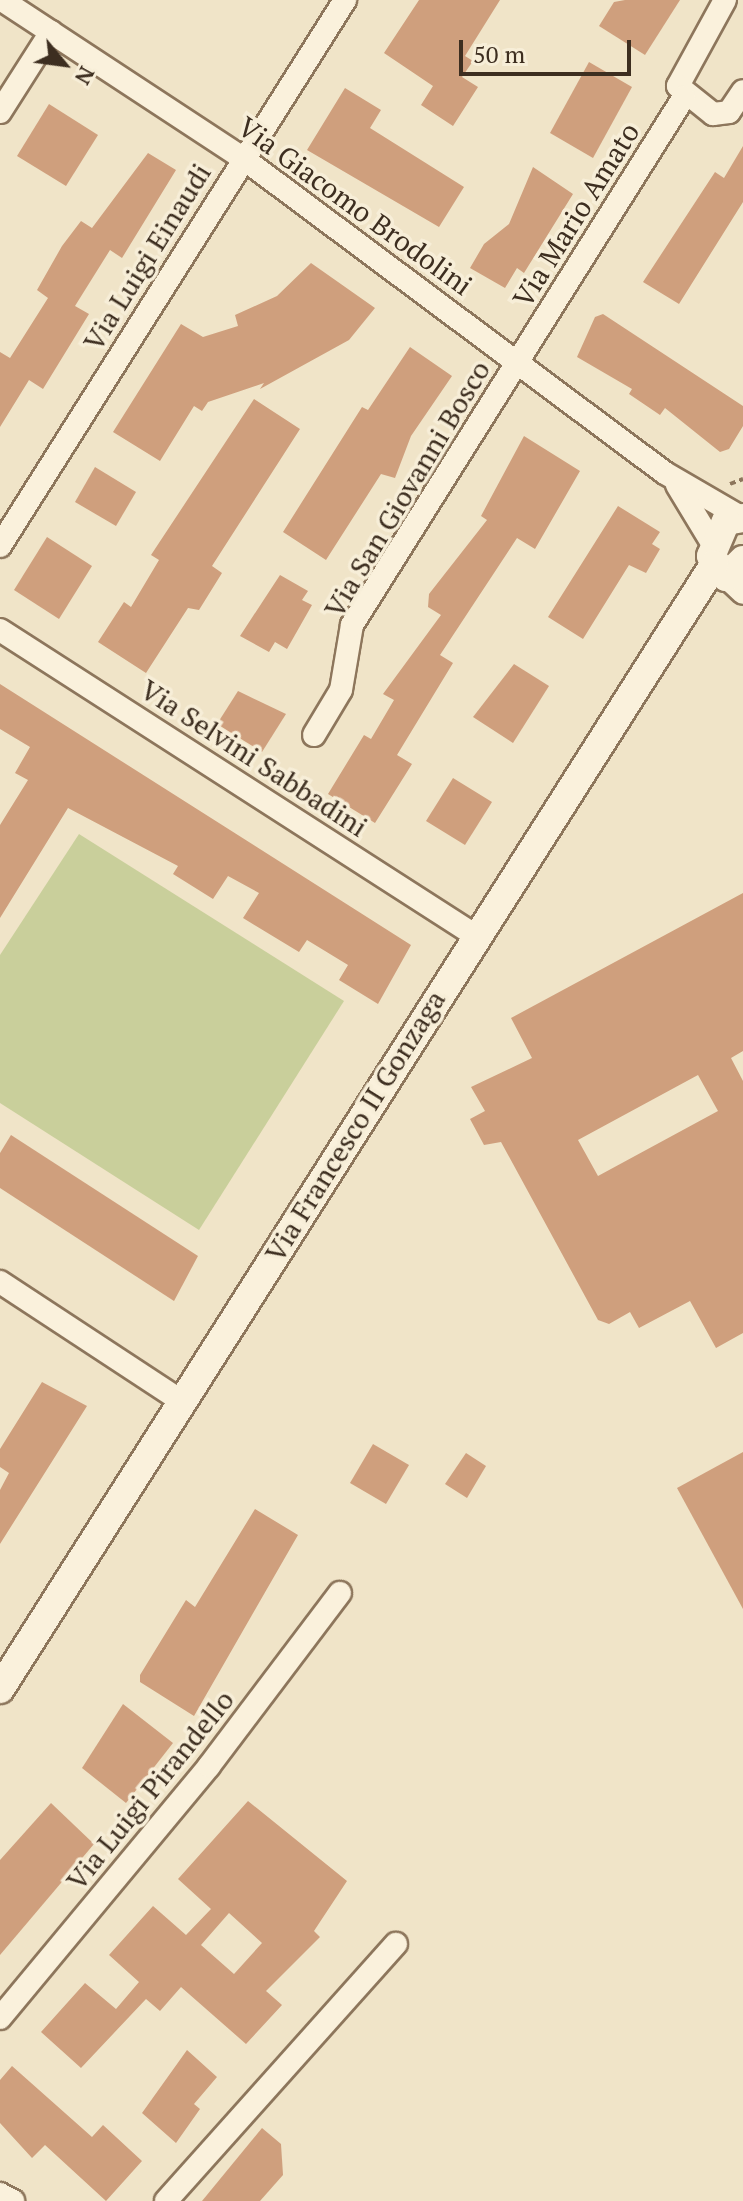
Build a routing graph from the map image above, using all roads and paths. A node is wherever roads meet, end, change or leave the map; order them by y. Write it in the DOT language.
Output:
graph roads {
  1 [pos="2,0"];
  2 [pos="345,0"];
  3 [pos="725,0"];
  4 [pos="51,32"];
  5 [pos="743,91"];
  6 [pos="684,97"];
  7 [pos="0,112"];
  8 [pos="244,159"];
  9 [pos="518,364"];
  10 [pos="665,473"];
  11 [pos="741,517"];
  12 [pos="0,546"];
  13 [pos="728,568"];
  14 [pos="0,630"];
  15 [pos="314,735"];
  16 [pos="476,936"];
  17 [pos="0,1282"];
  18 [pos="181,1401"];
  19 [pos="340,1593"];
  20 [pos="0,1689"];
  21 [pos="396,1944"];
  22 [pos="0,2018"];
  23 [pos="0,2194"];
  24 [pos="13,2201"];
  25 [pos="166,2201"];
  1 -- 4 [label="street, Via Giacomo Brodolini"];
  2 -- 8 [label="street, Via Luigi Einaudi"];
  3 -- 6 [label="street, Via Mario Amato"];
  4 -- 7 [label="street"];
  4 -- 8 [label="street, Via Giacomo Brodolini"];
  5 -- 6 [label="street"];
  6 -- 9 [label="street, Via Mario Amato"];
  8 -- 9 [label="street, Via Giacomo Brodolini"];
  8 -- 12 [label="street, Via Luigi Einaudi"];
  9 -- 10 [label="street, Via Giacomo Brodolini"];
  9 -- 15 [label="street, Via San Giovanni Bosco"];
  10 -- 11 [label="street"];
  10 -- 13 [label="street"];
  11 -- 13 [label="street, Via Francesco II Gonzaga"];
  13 -- 16 [label="street, Via Francesco II Gonzaga"];
  14 -- 16 [label="street, Via Selvini Sabbadini"];
  16 -- 18 [label="street, Via Francesco II Gonzaga"];
  17 -- 18 [label="street"];
  18 -- 20 [label="street, Via Francesco II Gonzaga"];
  19 -- 22 [label="street, Via Luigi Pirandello"];
  21 -- 25 [label="street"];
  23 -- 24 [label="street"];
}
